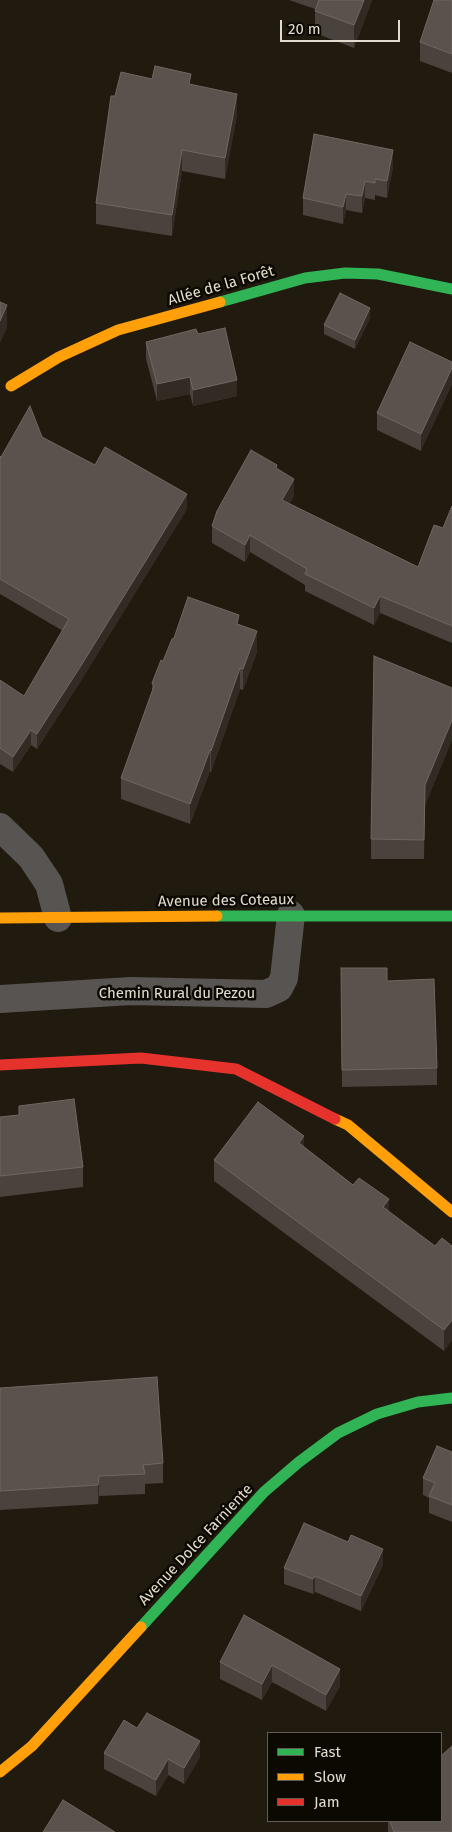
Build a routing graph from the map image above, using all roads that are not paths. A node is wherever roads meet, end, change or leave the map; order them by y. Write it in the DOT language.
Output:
graph roads {
  1 [pos="452,289"];
  2 [pos="11,386"];
  3 [pos="0,827"];
  4 [pos="291,915"];
  5 [pos="452,916"];
  6 [pos="0,918"];
  7 [pos="58,918"];
  8 [pos="0,999"];
  9 [pos="0,1064"];
  10 [pos="452,1212"];
  11 [pos="452,1398"];
  12 [pos="0,1772"];
  1 -- 2 [label="street, Allée de la Forêt"];
  3 -- 7 [label="street"];
  4 -- 5 [label="street, Avenue des Coteaux"];
  4 -- 7 [label="street, Avenue des Coteaux"];
  4 -- 8 [label="street, Chemin Rural du Pezou"];
  6 -- 7 [label="street, Avenue des Coteaux"];
  9 -- 10 [label="street"];
  11 -- 12 [label="street, Avenue Dolce Farniente"];
}
